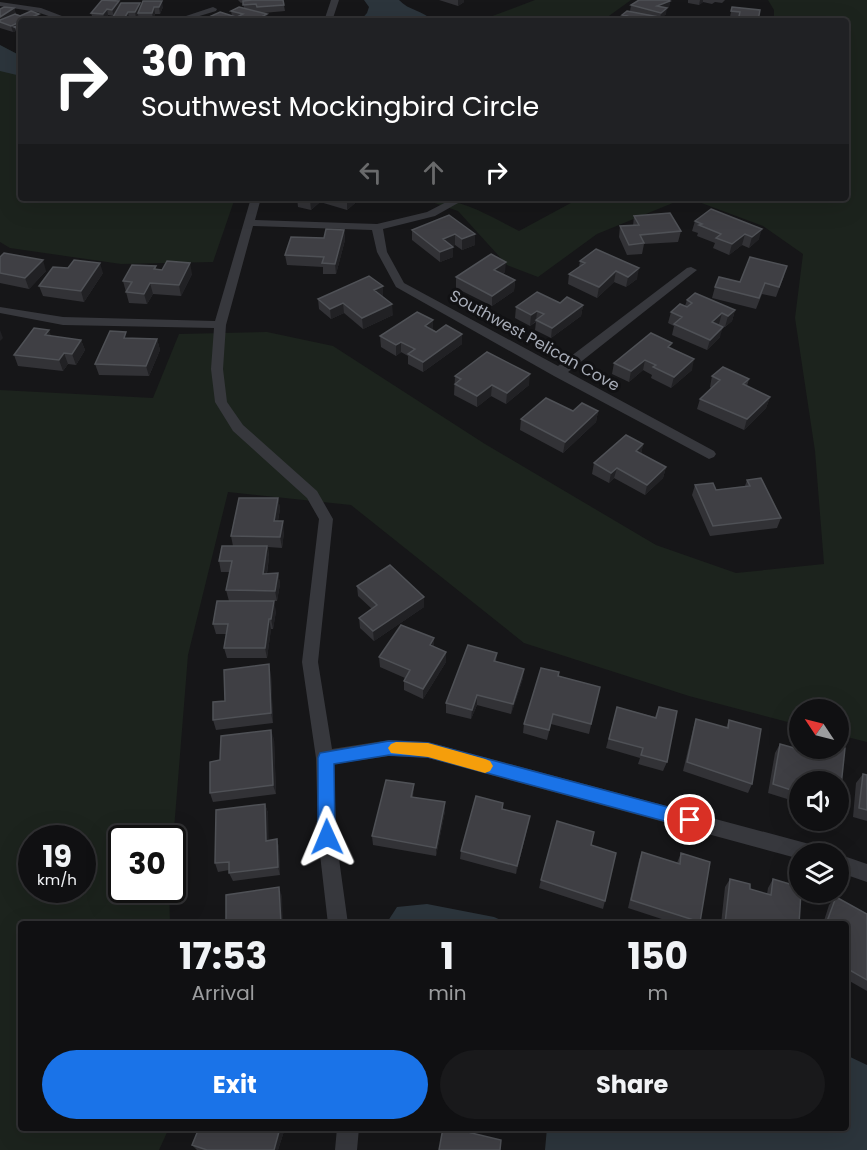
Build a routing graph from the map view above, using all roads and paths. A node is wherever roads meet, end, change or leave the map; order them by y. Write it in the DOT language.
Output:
graph roads {
  1 [pos="335,0"];
  2 [pos="6,3"];
  3 [pos="213,9"];
  4 [pos="62,18"];
  5 [pos="184,18"];
  6 [pos="329,18"];
  7 [pos="255,201"];
  8 [pos="456,201"];
  9 [pos="249,223"];
  10 [pos="377,227"];
  11 [pos="691,270"];
  12 [pos="0,310"];
  13 [pos="220,325"];
  14 [pos="558,373"];
  15 [pos="709,454"];
  16 [pos="326,758"];
  17 [pos="789,848"];
  18 [pos="849,867"];
  19 [pos="867,873"];
  20 [pos="338,921"];
  21 [pos="348,1131"];
  22 [pos="346,1150"];
  1 -- 6 [label="street"];
  2 -- 4 [label="street"];
  3 -- 5 [label="street"];
  7 -- 9 [label="street"];
  8 -- 10 [label="street"];
  9 -- 10 [label="street"];
  9 -- 13 [label="street"];
  10 -- 14 [label="street, Southwest Pelican Cove"];
  11 -- 14 [label="street"];
  12 -- 13 [label="street"];
  13 -- 16 [label="street"];
  14 -- 15 [label="street, Southwest Pelican Cove"];
  16 -- 17 [label="street"];
  16 -- 20 [label="street"];
  18 -- 19 [label="street"];
  21 -- 22 [label="street"];
}
